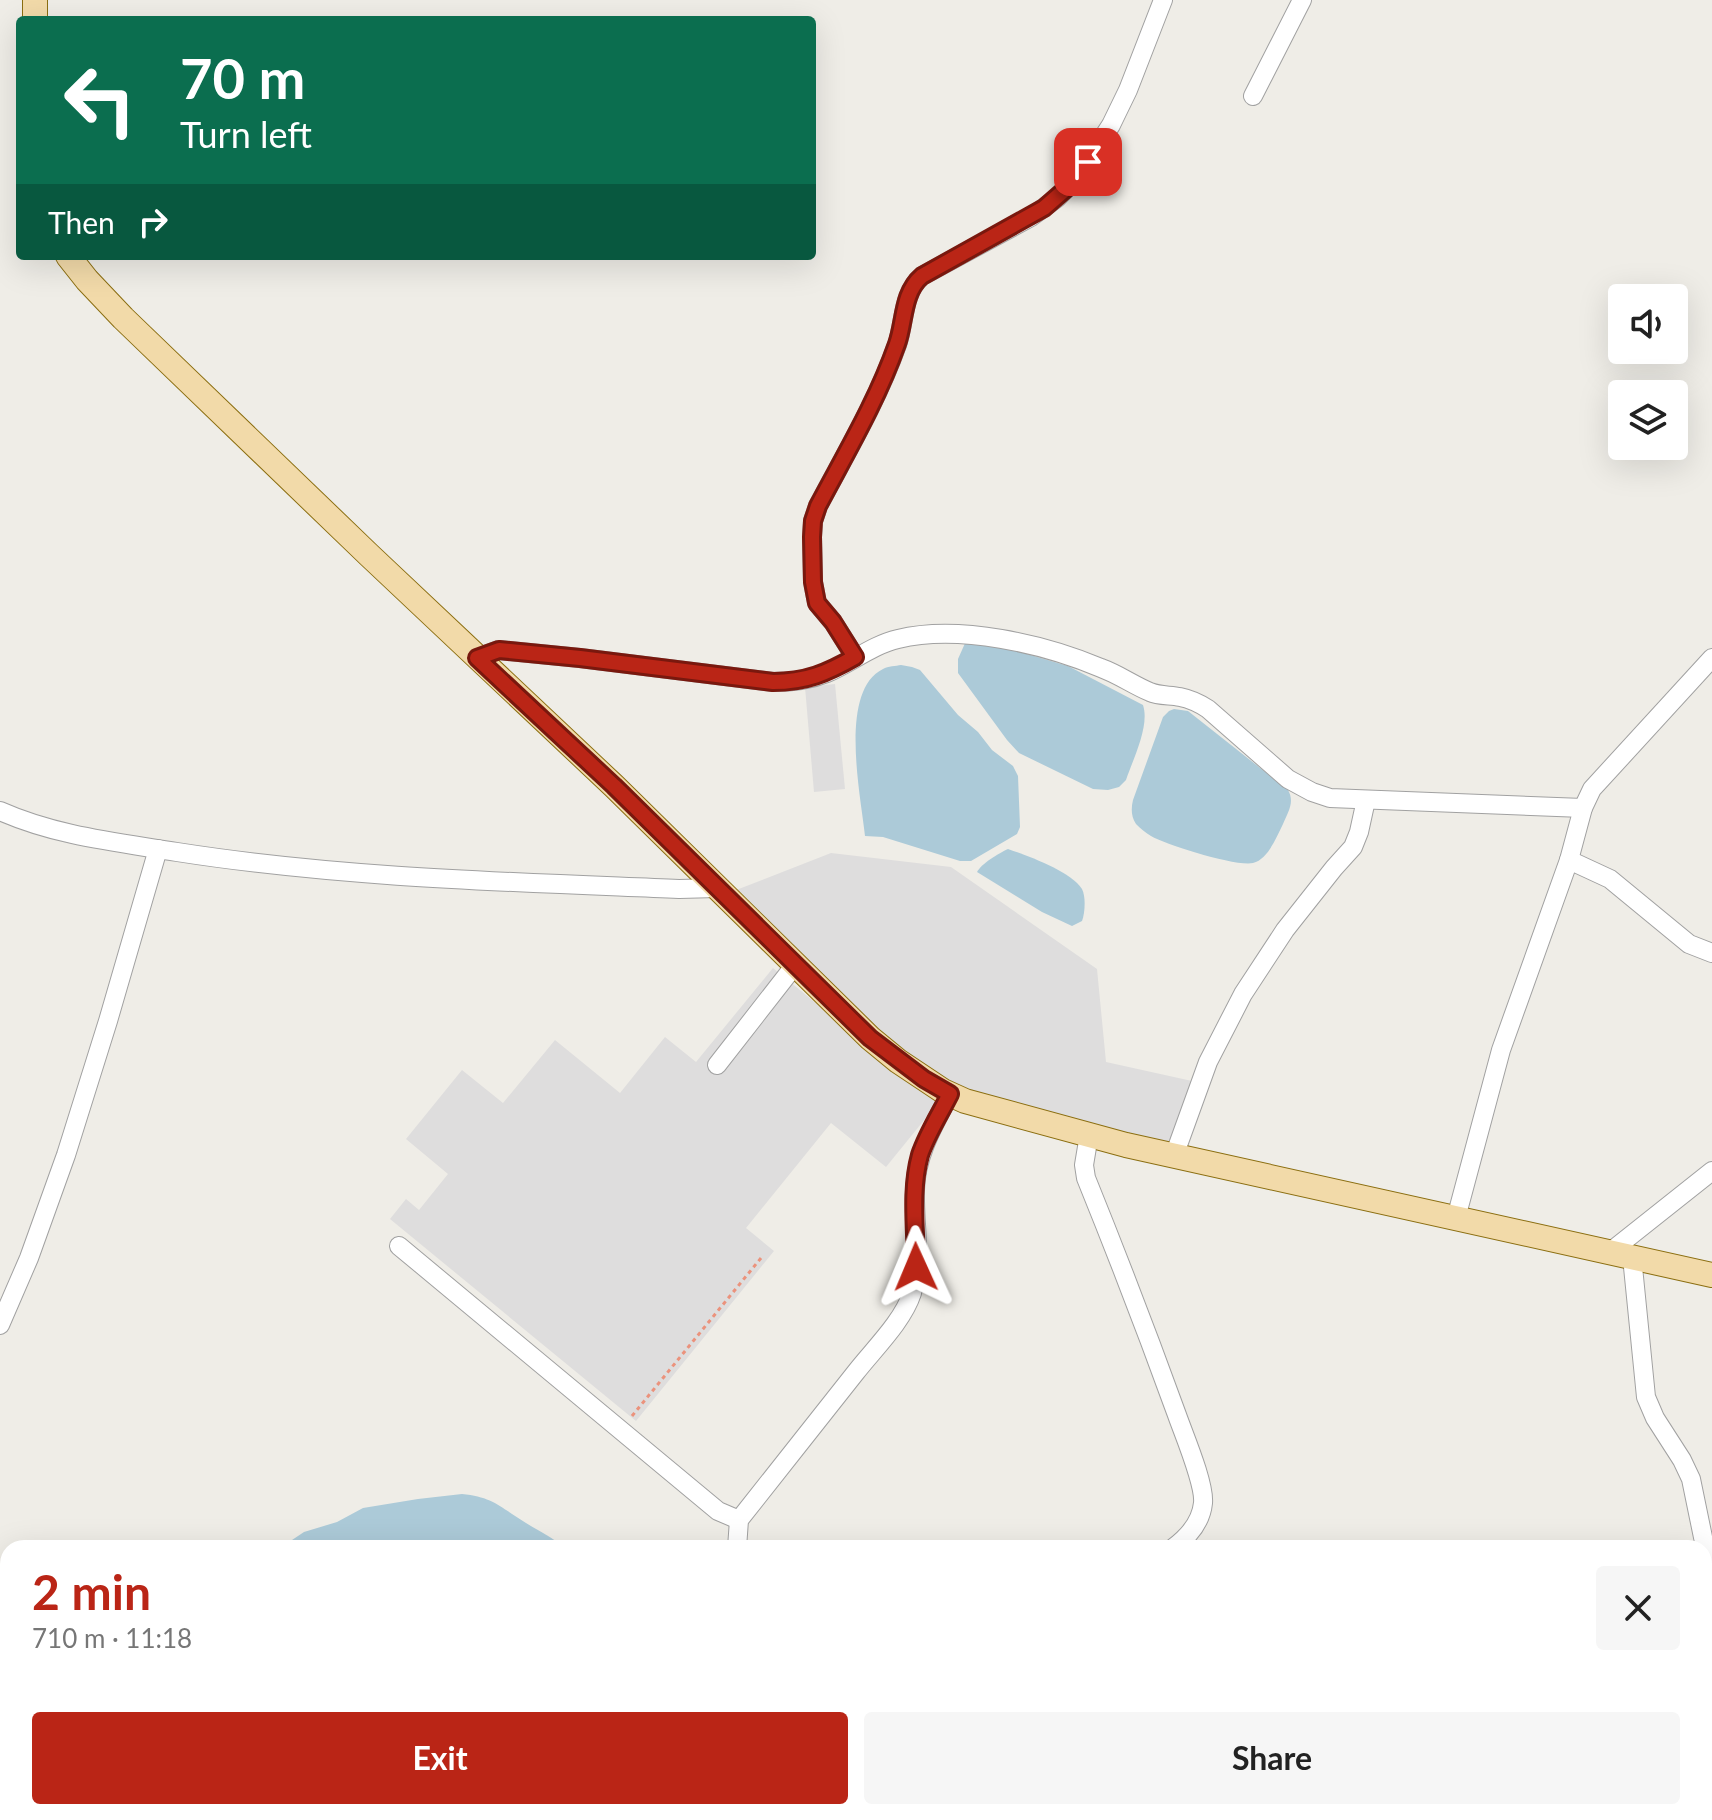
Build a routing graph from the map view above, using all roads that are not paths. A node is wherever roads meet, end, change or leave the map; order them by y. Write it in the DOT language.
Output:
graph roads {
  1 [pos="1163,0"];
  2 [pos="1302,0"];
  3 [pos="1253,96"];
  4 [pos="71,260"];
  5 [pos="855,657"];
  6 [pos="477,658"];
  7 [pos="1712,658"];
  8 [pos="1366,800"];
  9 [pos="1583,808"];
  10 [pos="0,811"];
  11 [pos="158,849"];
  12 [pos="1569,860"];
  13 [pos="717,888"];
  14 [pos="1712,953"];
  15 [pos="795,965"];
  16 [pos="717,1065"];
  17 [pos="950,1094"];
  18 [pos="1089,1135"];
  19 [pos="1174,1156"];
  20 [pos="1712,1171"];
  21 [pos="1456,1218"];
  22 [pos="399,1246"];
  23 [pos="1621,1254"];
  24 [pos="1712,1275"];
  25 [pos="0,1325"];
  26 [pos="739,1520"];
  27 [pos="738,1540"];
  28 [pos="1183,1540"];
  29 [pos="1704,1540"];
  1 -- 5 [label="street"];
  2 -- 3 [label="street"];
  4 -- 6 [label="main road"];
  5 -- 6 [label="street"];
  5 -- 8 [label="street"];
  6 -- 13 [label="main road"];
  7 -- 9 [label="street"];
  8 -- 9 [label="street"];
  8 -- 19 [label="street"];
  9 -- 12 [label="street"];
  10 -- 11 [label="street"];
  11 -- 13 [label="street"];
  11 -- 25 [label="street"];
  12 -- 14 [label="street"];
  12 -- 21 [label="street"];
  13 -- 15 [label="main road"];
  15 -- 16 [label="street"];
  15 -- 17 [label="main road"];
  17 -- 18 [label="main road"];
  17 -- 26 [label="street"];
  18 -- 19 [label="main road"];
  18 -- 28 [label="street"];
  19 -- 21 [label="main road"];
  20 -- 23 [label="street"];
  21 -- 23 [label="main road"];
  22 -- 26 [label="street"];
  23 -- 24 [label="main road"];
  23 -- 29 [label="street"];
  26 -- 27 [label="street"];
}
